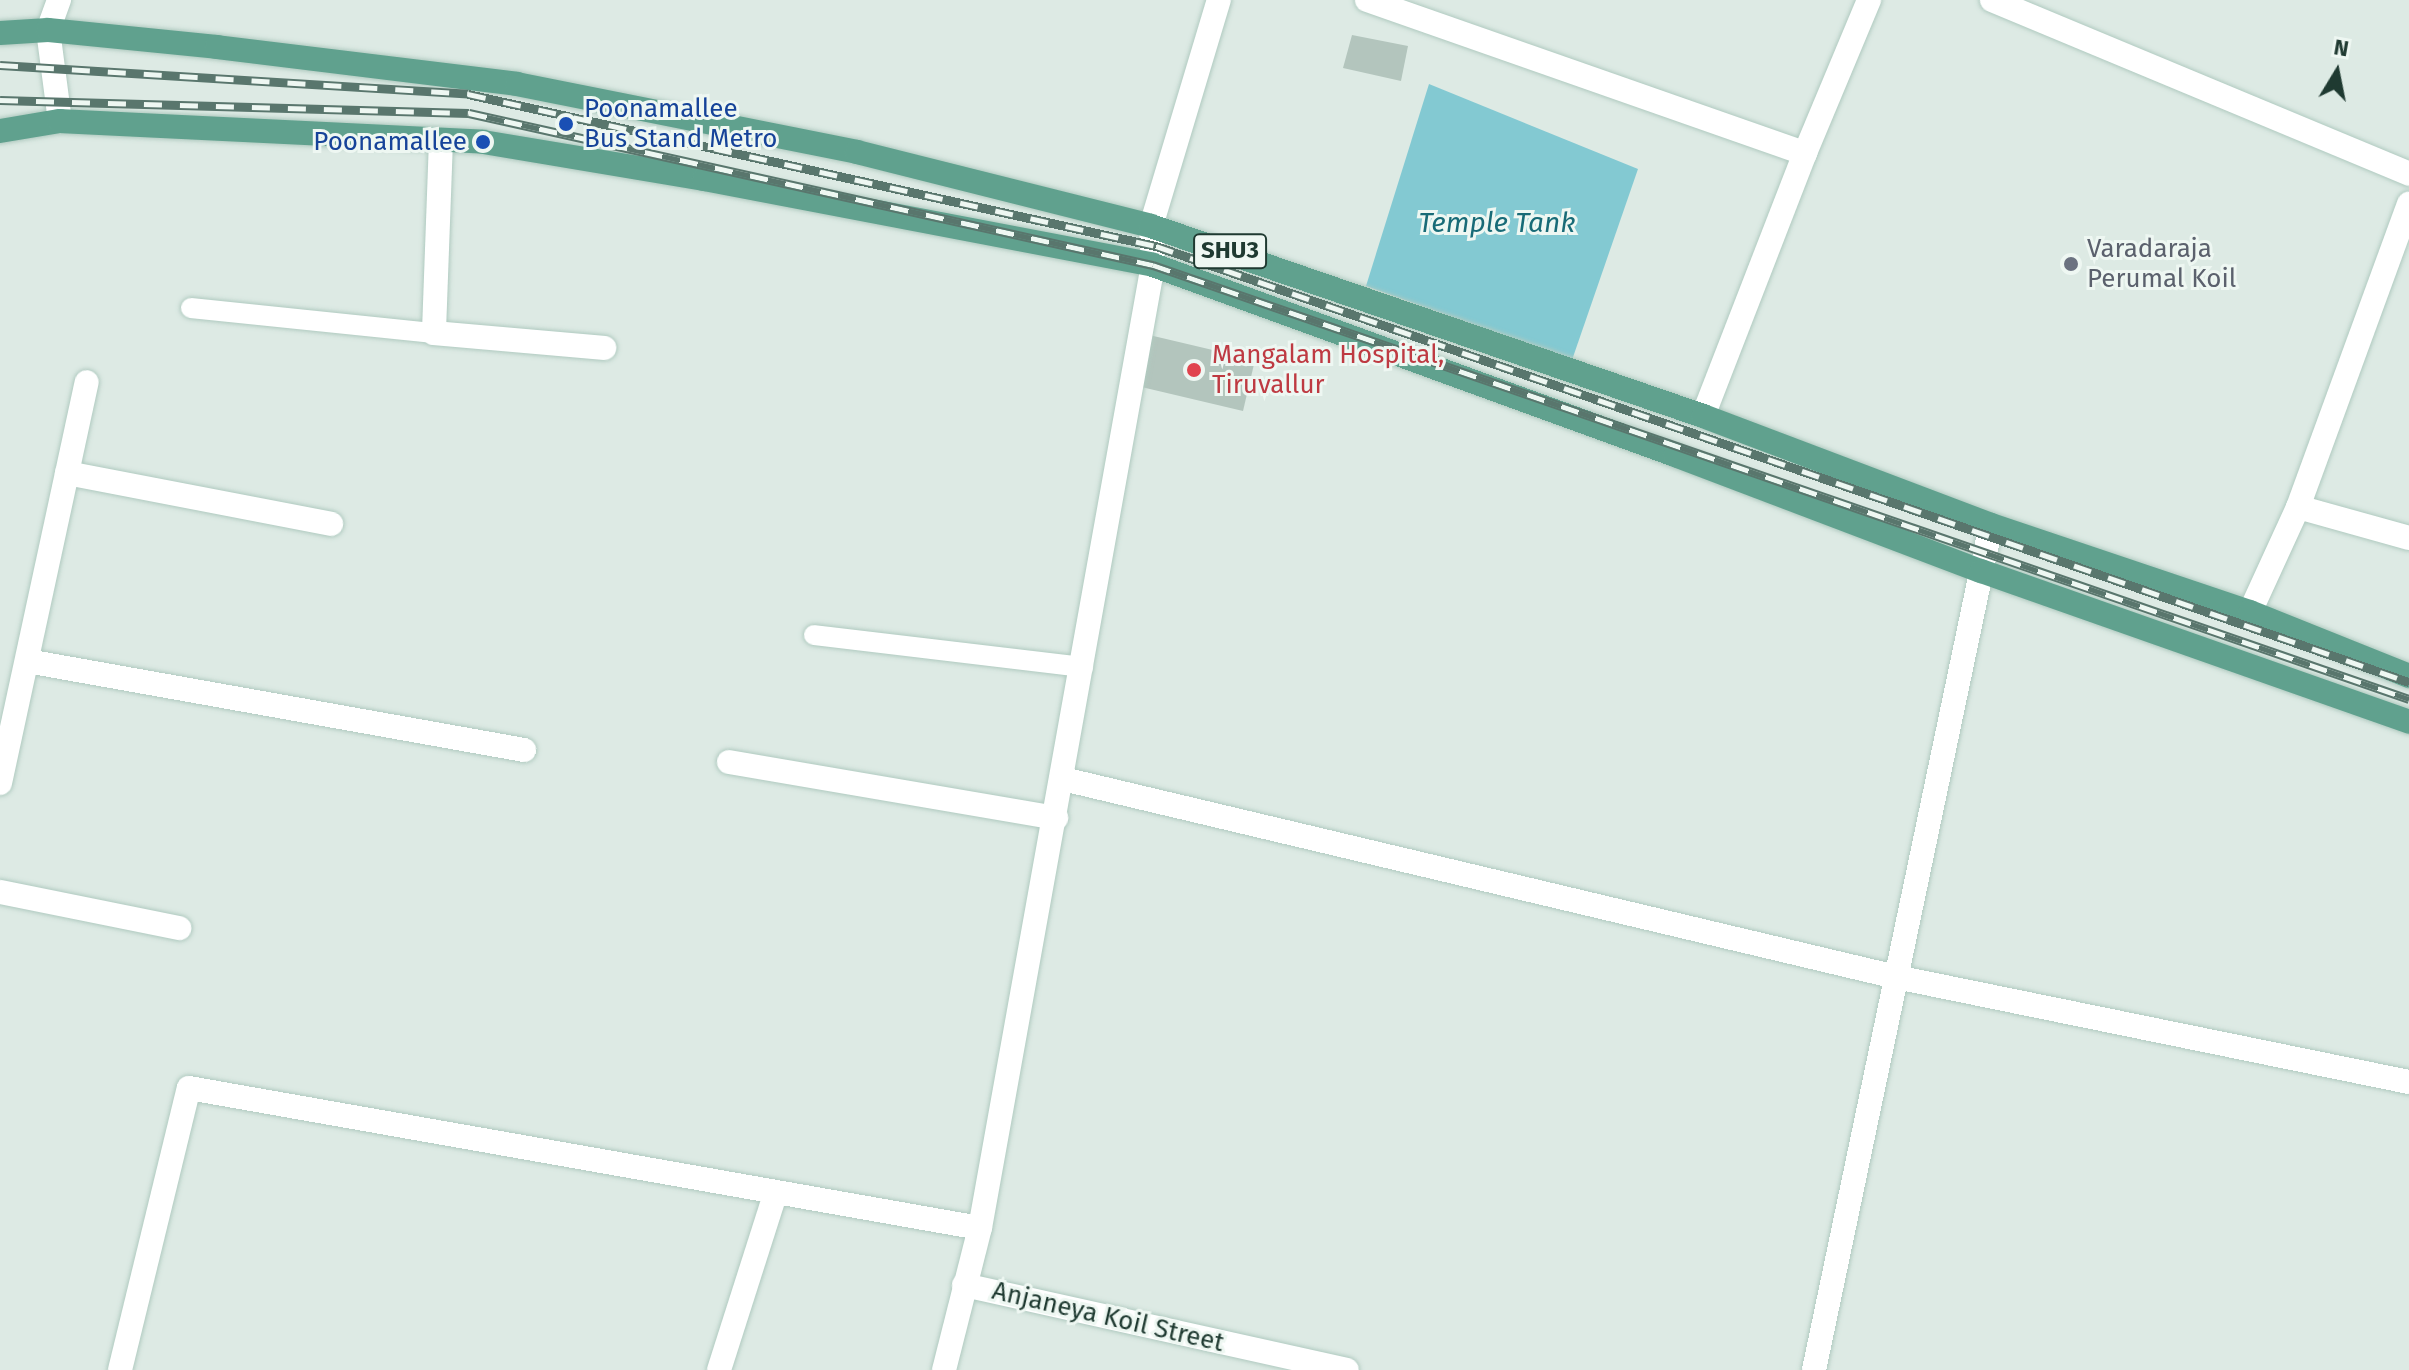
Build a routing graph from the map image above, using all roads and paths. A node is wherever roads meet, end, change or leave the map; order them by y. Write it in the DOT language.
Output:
graph roads {
  1 [pos="59,0"];
  2 [pos="1219,0"];
  3 [pos="1367,0"];
  4 [pos="1869,0"];
  5 [pos="1992,0"];
  6 [pos="48,30"];
  7 [pos="0,33"];
  8 [pos="60,121"];
  9 [pos="0,131"];
  10 [pos="441,140"];
  11 [pos="1805,153"];
  12 [pos="2409,174"];
  13 [pos="2409,204"];
  14 [pos="1151,226"];
  15 [pos="1153,265"];
  16 [pos="191,308"];
  17 [pos="434,333"];
  18 [pos="604,348"];
  19 [pos="87,382"];
  20 [pos="1703,416"];
  21 [pos="67,473"];
  22 [pos="2298,507"];
  23 [pos="331,524"];
  24 [pos="1991,525"];
  25 [pos="2409,538"];
  26 [pos="1981,571"];
  27 [pos="2250,612"];
  28 [pos="814,635"];
  29 [pos="27,661"];
  30 [pos="1083,667"];
  31 [pos="2409,676"];
  32 [pos="2409,722"];
  33 [pos="524,750"];
  34 [pos="729,762"];
  35 [pos="1063,779"];
  36 [pos="0,783"];
  37 [pos="1056,818"];
  38 [pos="0,892"];
  39 [pos="179,928"];
  40 [pos="1896,977"];
  41 [pos="2409,1082"];
  42 [pos="775,1194"];
  43 [pos="980,1228"];
  44 [pos="964,1285"];
  45 [pos="120,1370"];
  46 [pos="719,1370"];
  47 [pos="944,1370"];
  48 [pos="1347,1370"];
  49 [pos="1814,1370"];
  1 -- 6 [label="street"];
  2 -- 14 [label="street"];
  3 -- 11 [label="street"];
  4 -- 11 [label="street"];
  5 -- 12 [label="street"];
  6 -- 7 [label="main road, SHU3"];
  6 -- 8 [label="street"];
  6 -- 14 [label="main road, SHU3"];
  8 -- 9 [label="main road, SHU3"];
  8 -- 10 [label="main road, SHU3"];
  10 -- 15 [label="main road, SHU3"];
  10 -- 17 [label="street"];
  11 -- 20 [label="street"];
  13 -- 22 [label="street"];
  14 -- 15 [label="street"];
  14 -- 20 [label="main road, SHU3"];
  15 -- 26 [label="main road, SHU3"];
  15 -- 30 [label="street"];
  16 -- 17 [label="lane"];
  17 -- 18 [label="street"];
  19 -- 21 [label="street"];
  20 -- 24 [label="main road, SHU3"];
  21 -- 23 [label="street"];
  21 -- 29 [label="street"];
  22 -- 25 [label="street"];
  22 -- 27 [label="street"];
  24 -- 26 [label="street"];
  24 -- 27 [label="main road, SHU3"];
  26 -- 32 [label="main road, SHU3"];
  26 -- 40 [label="street"];
  27 -- 31 [label="main road, SHU3"];
  28 -- 30 [label="lane"];
  29 -- 33 [label="street"];
  29 -- 36 [label="street"];
  30 -- 35 [label="street"];
  34 -- 37 [label="street"];
  35 -- 37 [label="street"];
  35 -- 40 [label="street"];
  37 -- 43 [label="street"];
  38 -- 39 [label="street"];
  40 -- 41 [label="street"];
  40 -- 49 [label="street"];
  42 -- 43 [label="street"];
  42 -- 45 [label="street"];
  42 -- 46 [label="street"];
  43 -- 44 [label="street"];
  44 -- 47 [label="street"];
  44 -- 48 [label="street, Anjaneya Koil Street"];
}
